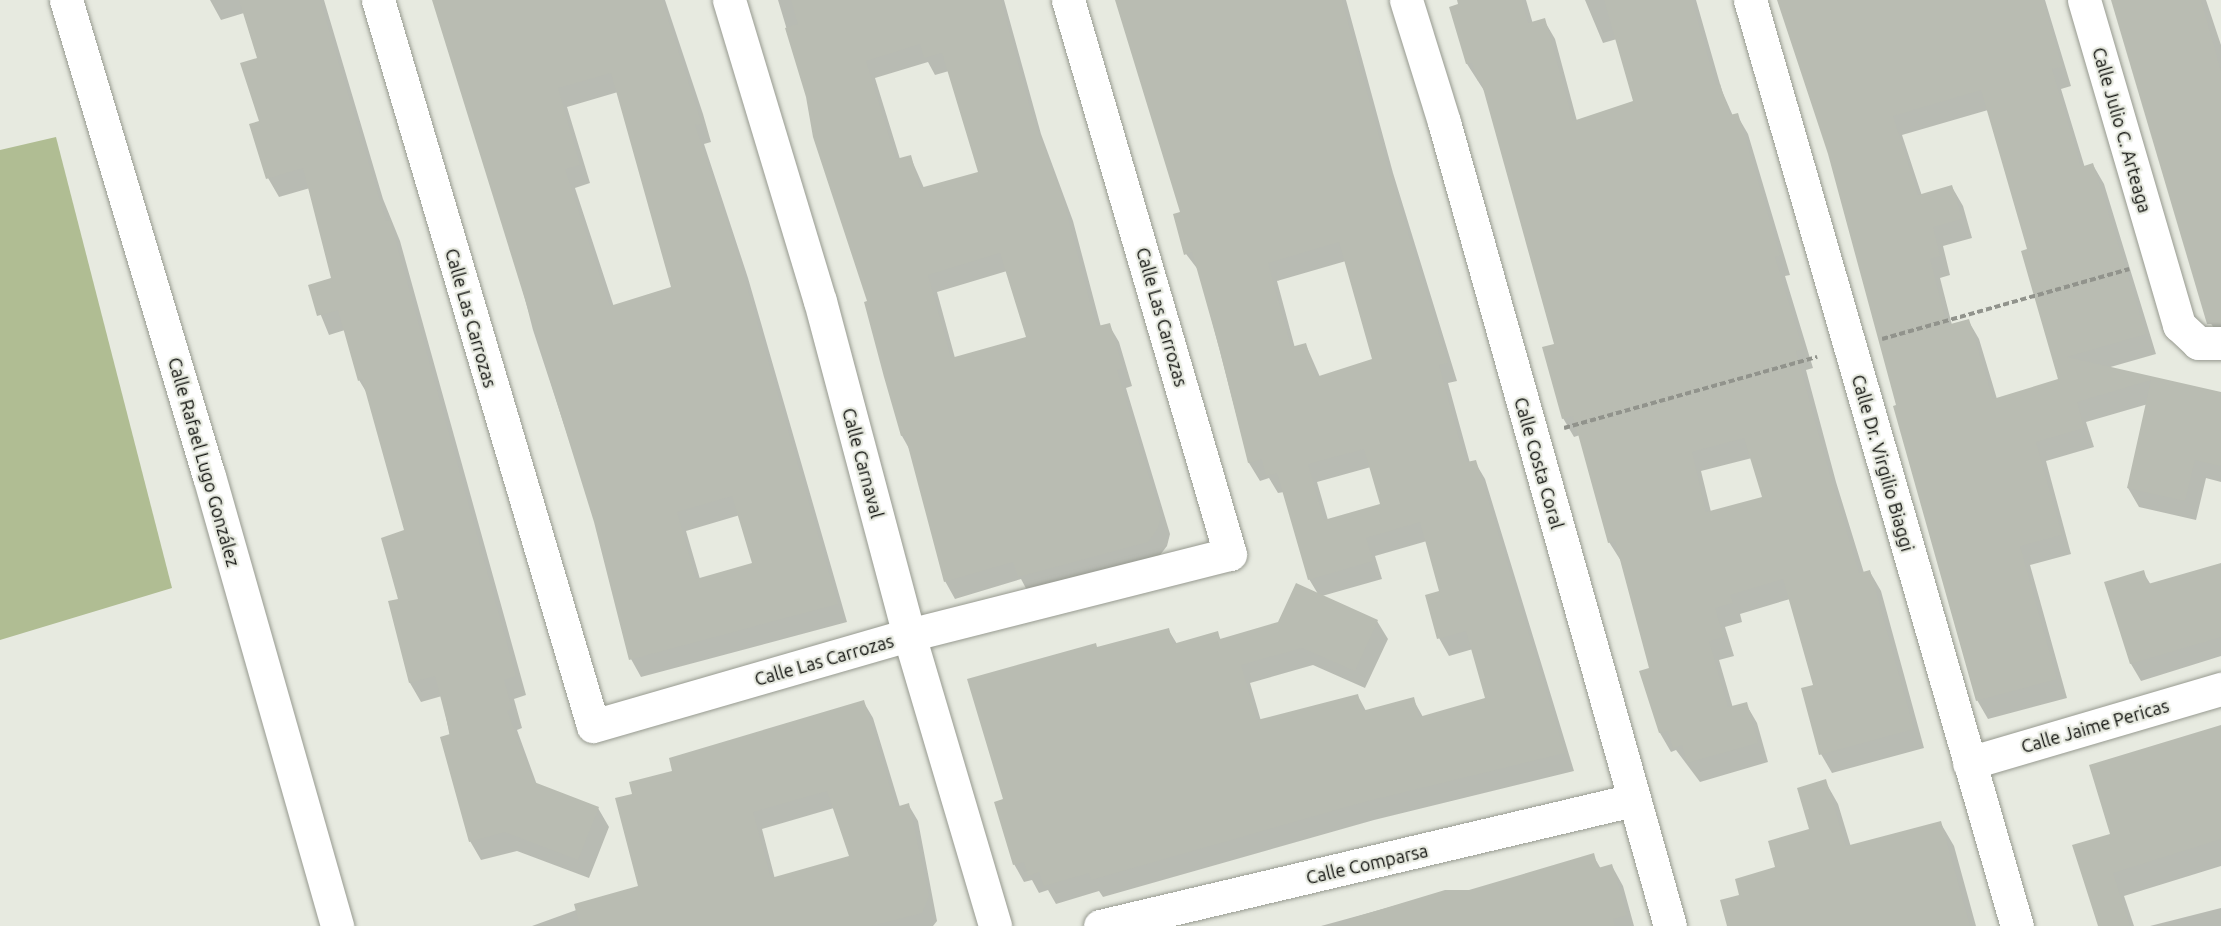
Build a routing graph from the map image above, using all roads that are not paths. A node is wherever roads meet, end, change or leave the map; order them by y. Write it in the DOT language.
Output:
graph roads {
  1 [pos="66,0"];
  2 [pos="378,0"];
  3 [pos="729,0"];
  4 [pos="1068,0"];
  5 [pos="1406,0"];
  6 [pos="1750,0"];
  7 [pos="2084,0"];
  8 [pos="2221,343"];
  9 [pos="909,635"];
  10 [pos="2221,689"];
  11 [pos="1968,764"];
  12 [pos="1633,800"];
  13 [pos="337,926"];
  14 [pos="995,926"];
  15 [pos="1100,926"];
  16 [pos="1670,926"];
  17 [pos="2017,926"];
  1 -- 13 [label="street, Calle Rafael Lugo González"];
  2 -- 9 [label="street, Calle Las Carrozas"];
  3 -- 9 [label="street, Calle Carnaval"];
  4 -- 9 [label="street, Calle Las Carrozas"];
  5 -- 12 [label="street, Calle Costa Coral"];
  6 -- 11 [label="street, Calle Dr. Virgilio Biaggi"];
  7 -- 8 [label="street, Calle Julio C. Arteaga"];
  9 -- 14 [label="street, Calle Carnaval"];
  10 -- 11 [label="street, Calle Jaime Pericas"];
  11 -- 17 [label="street, Calle Dr. Virgilio Biaggi"];
  12 -- 15 [label="street, Calle Comparsa"];
  12 -- 16 [label="street, Calle Costa Coral"];
}
